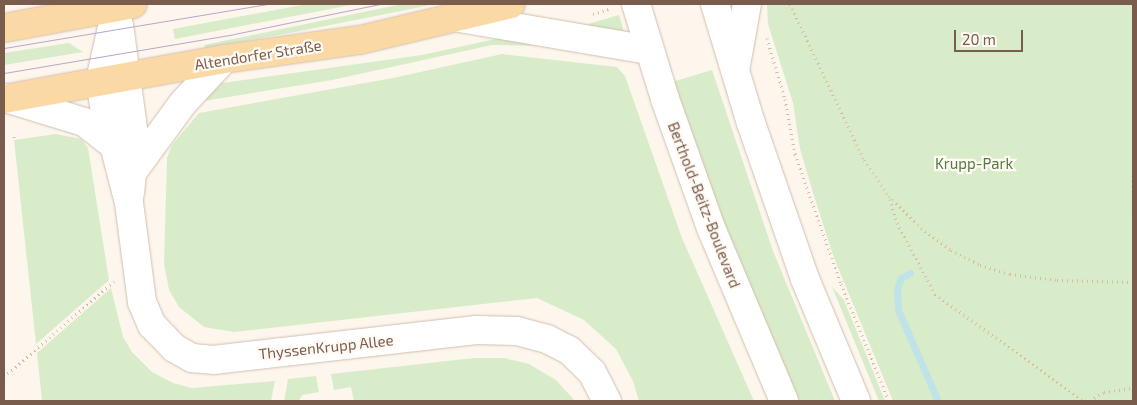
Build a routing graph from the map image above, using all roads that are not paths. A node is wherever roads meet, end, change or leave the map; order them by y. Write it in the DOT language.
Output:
graph roads {
  1 [pos="511,4"];
  2 [pos="636,4"];
  3 [pos="715,4"];
  4 [pos="747,4"];
  5 [pos="125,5"];
  6 [pos="460,18"];
  7 [pos="4,28"];
  8 [pos="649,50"];
  9 [pos="224,59"];
  10 [pos="735,74"];
  11 [pos="114,78"];
  12 [pos="5,99"];
  13 [pos="111,143"];
  14 [pos="134,170"];
  15 [pos="129,203"];
  16 [pos="852,392"];
  17 [pos="607,401"];
  18 [pos="784,401"];
  1 -- 6 [label="main road, Altendorfer Straße"];
  2 -- 8 [label="street, Berthold-Beitz-Boulevard"];
  3 -- 10 [label="street"];
  4 -- 10 [label="street"];
  5 -- 7 [label="main road"];
  5 -- 11 [label="street, ThyssenKrupp Allee"];
  6 -- 8 [label="street"];
  6 -- 9 [label="main road, Altendorfer Straße"];
  8 -- 18 [label="street, Berthold-Beitz-Boulevard"];
  9 -- 11 [label="main road, Altendorfer Straße"];
  9 -- 14 [label="street, ThyssenKrupp Allee"];
  10 -- 16 [label="street"];
  11 -- 12 [label="main road, Altendorfer Straße"];
  11 -- 13 [label="street, ThyssenKrupp Allee"];
  11 -- 14 [label="street, ThyssenKrupp Allee"];
  12 -- 13 [label="street"];
  13 -- 15 [label="street, ThyssenKrupp Allee"];
  14 -- 15 [label="street, ThyssenKrupp Allee"];
  15 -- 17 [label="street, ThyssenKrupp Allee"];
}
